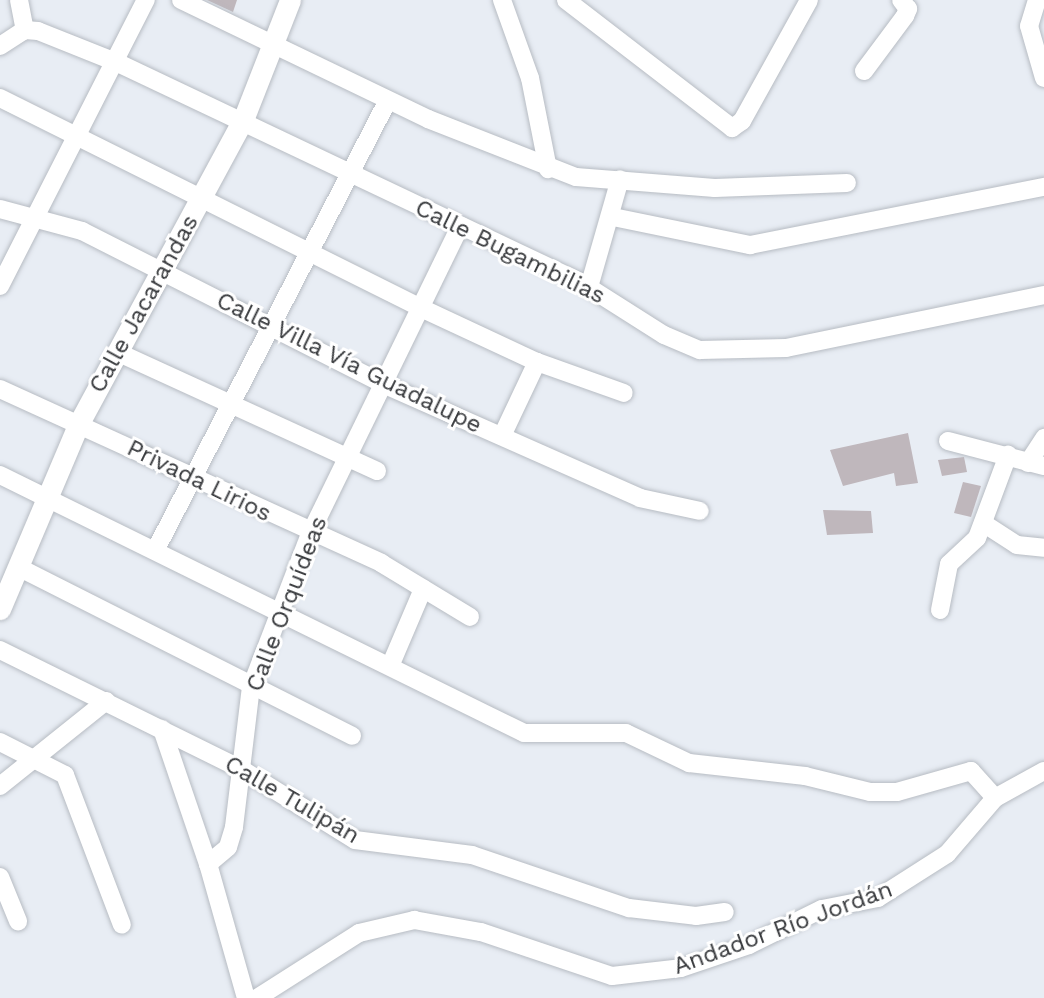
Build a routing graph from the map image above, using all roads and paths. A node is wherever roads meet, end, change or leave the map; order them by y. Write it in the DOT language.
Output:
graph roads {
  1 [pos="19,0"];
  2 [pos="146,0"];
  3 [pos="181,0"];
  4 [pos="290,0"];
  5 [pos="502,0"];
  6 [pos="566,0"];
  7 [pos="809,0"];
  8 [pos="1037,0"];
  9 [pos="905,4"];
  10 [pos="32,31"];
  11 [pos="0,46"];
  12 [pos="275,46"];
  13 [pos="118,63"];
  14 [pos="864,71"];
  15 [pos="1044,78"];
  16 [pos="0,98"];
  17 [pos="388,100"];
  18 [pos="243,120"];
  19 [pos="78,142"];
  20 [pos="548,169"];
  21 [pos="352,174"];
  22 [pos="620,179"];
  23 [pos="847,183"];
  24 [pos="1044,187"];
  25 [pos="202,198"];
  26 [pos="0,209"];
  27 [pos="613,218"];
  28 [pos="34,219"];
  29 [pos="460,226"];
  30 [pos="314,253"];
  31 [pos="159,273"];
  32 [pos="0,286"];
  33 [pos="589,288"];
  34 [pos="1044,295"];
  35 [pos="421,308"];
  36 [pos="275,327"];
  37 [pos="117,352"];
  38 [pos="537,362"];
  39 [pos="383,384"];
  40 [pos="0,390"];
  41 [pos="624,393"];
  42 [pos="235,403"];
  43 [pos="79,423"];
  44 [pos="502,436"];
  45 [pos="1044,438"];
  46 [pos="948,441"];
  47 [pos="1008,455"];
  48 [pos="351,459"];
  49 [pos="1036,464"];
  50 [pos="377,471"];
  51 [pos="0,475"];
  52 [pos="190,476"];
  53 [pos="49,497"];
  54 [pos="701,511"];
  55 [pos="983,523"];
  56 [pos="310,534"];
  57 [pos="1044,548"];
  58 [pos="156,549"];
  59 [pos="20,568"];
  60 [pos="423,589"];
  61 [pos="3,597"];
  62 [pos="940,610"];
  63 [pos="283,611"];
  64 [pos="470,617"];
  65 [pos="0,650"];
  66 [pos="391,664"];
  67 [pos="251,687"];
  68 [pos="106,701"];
  69 [pos="162,729"];
  70 [pos="352,736"];
  71 [pos="0,742"];
  72 [pos="32,758"];
  73 [pos="241,769"];
  74 [pos="1044,771"];
  75 [pos="0,786"];
  76 [pos="995,798"];
  77 [pos="208,864"];
  78 [pos="0,877"];
  79 [pos="725,912"];
  80 [pos="18,921"];
  81 [pos="122,925"];
  82 [pos="246,998"];
  83 [pos="257,998"];
  1 -- 10 [label="street"];
  2 -- 13 [label="street"];
  3 -- 12 [label="street"];
  4 -- 12 [label="street, Calle Jacarandas"];
  5 -- 20 [label="street"];
  6 -- 7 [label="street"];
  8 -- 15 [label="street"];
  9 -- 14 [label="street"];
  10 -- 11 [label="street"];
  10 -- 13 [label="street, Calle Bugambilias"];
  12 -- 17 [label="street"];
  12 -- 18 [label="street, Calle Jacarandas"];
  13 -- 18 [label="street, Calle Bugambilias"];
  13 -- 19 [label="street"];
  16 -- 19 [label="street"];
  17 -- 20 [label="street"];
  17 -- 21 [label="street"];
  18 -- 21 [label="street, Calle Bugambilias"];
  18 -- 25 [label="street, Calle Jacarandas"];
  19 -- 25 [label="street"];
  19 -- 28 [label="street"];
  20 -- 22 [label="street"];
  21 -- 29 [label="street, Calle Bugambilias"];
  21 -- 30 [label="street"];
  22 -- 23 [label="street"];
  22 -- 27 [label="street"];
  24 -- 27 [label="street"];
  25 -- 30 [label="street"];
  25 -- 31 [label="street, Calle Jacarandas"];
  26 -- 28 [label="street, Calle Villa Vía Guadalupe"];
  27 -- 33 [label="street"];
  28 -- 31 [label="street, Calle Villa Vía Guadalupe"];
  28 -- 32 [label="street"];
  29 -- 33 [label="street, Calle Bugambilias"];
  29 -- 35 [label="street, Calle Orquídeas"];
  30 -- 35 [label="street"];
  30 -- 36 [label="street"];
  31 -- 36 [label="street, Calle Villa Vía Guadalupe"];
  31 -- 37 [label="street, Calle Jacarandas"];
  33 -- 34 [label="street, Calle Bugambilias"];
  35 -- 38 [label="street"];
  35 -- 39 [label="street, Calle Orquídeas"];
  36 -- 39 [label="street, Calle Villa Vía Guadalupe"];
  36 -- 42 [label="street"];
  37 -- 42 [label="street"];
  37 -- 43 [label="street, Calle Jacarandas"];
  38 -- 41 [label="street"];
  38 -- 44 [label="street"];
  39 -- 44 [label="street, Calle Villa Vía Guadalupe"];
  39 -- 48 [label="street, Calle Orquídeas"];
  40 -- 43 [label="street, Privada Lirios"];
  42 -- 48 [label="street"];
  42 -- 52 [label="street"];
  43 -- 52 [label="street, Privada Lirios"];
  43 -- 53 [label="street, Calle Jacarandas"];
  44 -- 54 [label="street, Calle Villa Vía Guadalupe"];
  45 -- 49 [label="street"];
  46 -- 47 [label="street"];
  47 -- 49 [label="street"];
  47 -- 55 [label="street"];
  48 -- 50 [label="street"];
  48 -- 56 [label="street, Calle Orquídeas"];
  51 -- 53 [label="street"];
  52 -- 56 [label="street, Privada Lirios"];
  52 -- 58 [label="street"];
  53 -- 58 [label="street"];
  53 -- 59 [label="street, Calle Jacarandas"];
  55 -- 57 [label="street"];
  55 -- 62 [label="street"];
  56 -- 60 [label="street, Privada Lirios"];
  56 -- 63 [label="street, Calle Orquídeas"];
  58 -- 63 [label="street"];
  59 -- 61 [label="street, Calle Jacarandas"];
  59 -- 67 [label="street"];
  60 -- 64 [label="street, Privada Lirios"];
  60 -- 66 [label="street"];
  63 -- 66 [label="street"];
  63 -- 67 [label="street, Calle Orquídeas"];
  65 -- 68 [label="street, Calle Tulipán"];
  66 -- 76 [label="street"];
  67 -- 70 [label="street"];
  67 -- 73 [label="street, Calle Orquídeas"];
  68 -- 69 [label="street, Calle Tulipán"];
  68 -- 72 [label="street"];
  69 -- 73 [label="street, Calle Tulipán"];
  69 -- 77 [label="street"];
  71 -- 72 [label="street"];
  72 -- 75 [label="street"];
  72 -- 81 [label="street"];
  73 -- 77 [label="street, Calle Orquídeas"];
  73 -- 79 [label="street, Calle Tulipán"];
  74 -- 76 [label="street, Andador Río Jordán"];
  76 -- 83 [label="street, Andador Río Jordán"];
  77 -- 82 [label="street"];
  78 -- 80 [label="street"];
}
